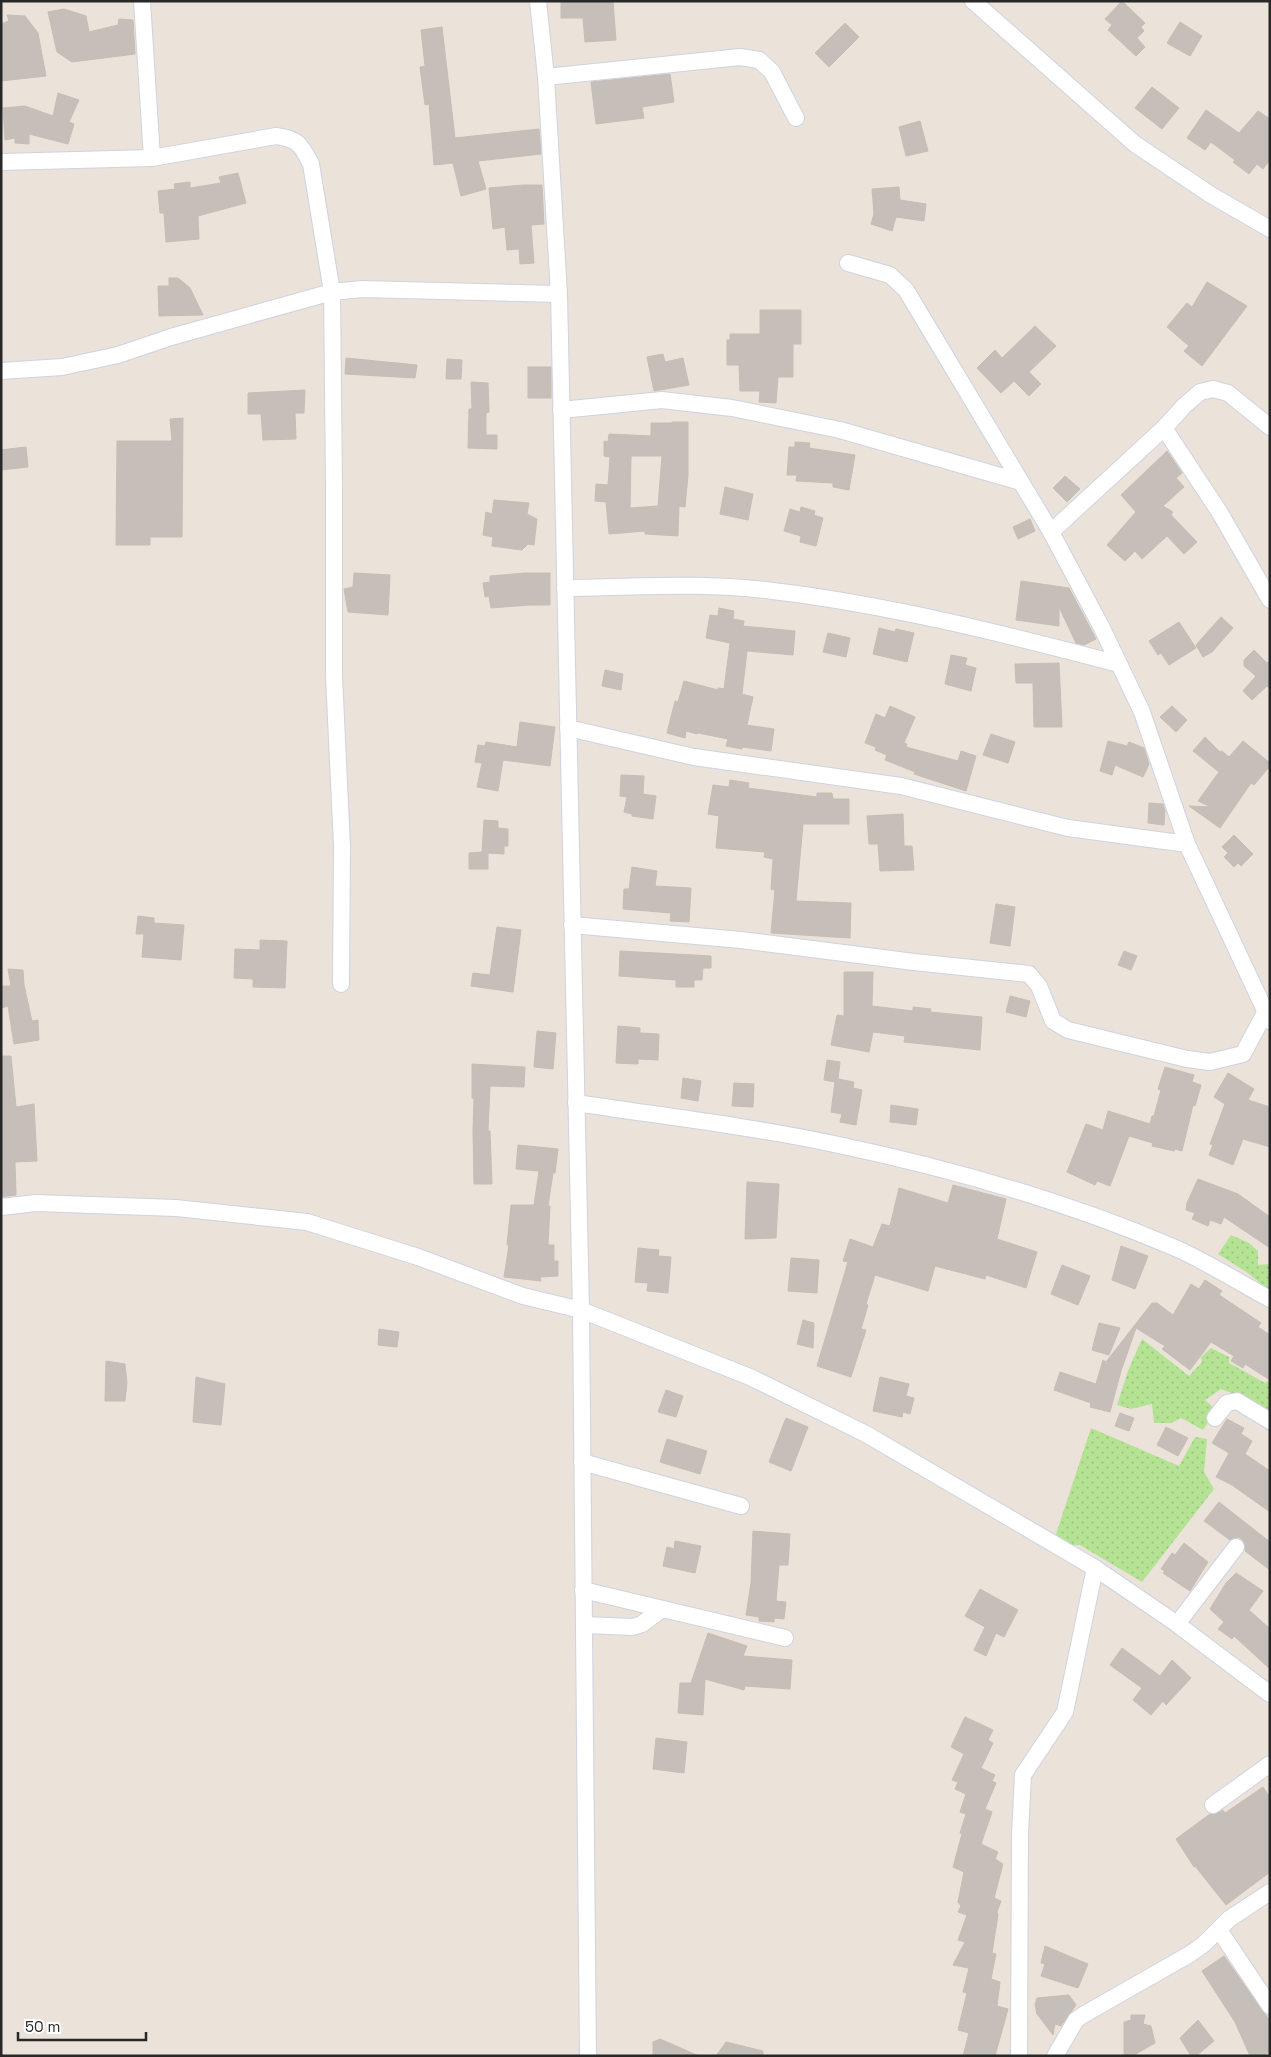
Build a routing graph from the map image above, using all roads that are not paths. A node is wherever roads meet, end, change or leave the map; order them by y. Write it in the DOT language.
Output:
graph roads {
  1 [pos="142,1"];
  2 [pos="538,1"];
  3 [pos="973,1"];
  4 [pos="546,77"];
  5 [pos="796,118"];
  6 [pos="152,158"];
  7 [pos="1,162"];
  8 [pos="1270,229"];
  9 [pos="848,263"];
  10 [pos="332,292"];
  11 [pos="559,294"];
  12 [pos="1,371"];
  13 [pos="561,410"];
  14 [pos="1270,427"];
  15 [pos="1164,428"];
  16 [pos="1021,482"];
  17 [pos="1051,532"];
  18 [pos="565,588"];
  19 [pos="1270,600"];
  20 [pos="1119,664"];
  21 [pos="568,728"];
  22 [pos="1188,844"];
  23 [pos="572,925"];
  24 [pos="342,984"];
  25 [pos="1268,1016"];
  26 [pos="576,1103"];
  27 [pos="1,1207"];
  28 [pos="1270,1298"];
  29 [pos="581,1310"];
  30 [pos="1215,1418"];
  31 [pos="1270,1421"];
  32 [pos="582,1462"];
  33 [pos="741,1506"];
  34 [pos="1236,1547"];
  35 [pos="1095,1568"];
  36 [pos="584,1590"];
  37 [pos="662,1609"];
  38 [pos="1177,1624"];
  39 [pos="584,1625"];
  40 [pos="786,1638"];
  41 [pos="1270,1694"];
  42 [pos="1270,1764"];
  43 [pos="1213,1805"];
  44 [pos="1270,1892"];
  45 [pos="1219,1930"];
  46 [pos="1270,2006"];
  47 [pos="588,2056"];
  48 [pos="1019,2056"];
  49 [pos="1055,2056"];
  1 -- 6 [label="street"];
  2 -- 4 [label="street"];
  3 -- 8 [label="street"];
  4 -- 5 [label="street"];
  4 -- 11 [label="street"];
  6 -- 7 [label="street"];
  6 -- 10 [label="street"];
  9 -- 16 [label="street"];
  10 -- 11 [label="street"];
  10 -- 12 [label="street"];
  10 -- 24 [label="street"];
  11 -- 13 [label="street"];
  13 -- 16 [label="street"];
  13 -- 18 [label="street"];
  14 -- 15 [label="street"];
  15 -- 17 [label="street"];
  15 -- 19 [label="street"];
  16 -- 17 [label="street"];
  17 -- 20 [label="street"];
  18 -- 20 [label="street"];
  18 -- 21 [label="street"];
  20 -- 22 [label="street"];
  21 -- 22 [label="street"];
  21 -- 23 [label="street"];
  22 -- 25 [label="street"];
  23 -- 25 [label="street"];
  23 -- 26 [label="street"];
  26 -- 28 [label="street"];
  26 -- 29 [label="street"];
  27 -- 29 [label="street"];
  29 -- 32 [label="street"];
  29 -- 35 [label="street"];
  30 -- 31 [label="street"];
  32 -- 33 [label="street"];
  32 -- 36 [label="street"];
  34 -- 38 [label="street"];
  35 -- 38 [label="street"];
  35 -- 48 [label="street"];
  36 -- 37 [label="street"];
  36 -- 39 [label="street"];
  37 -- 39 [label="street"];
  37 -- 40 [label="street"];
  38 -- 41 [label="street"];
  39 -- 47 [label="street"];
  42 -- 43 [label="street"];
  44 -- 45 [label="street"];
  45 -- 46 [label="street"];
  45 -- 49 [label="street"];
}
